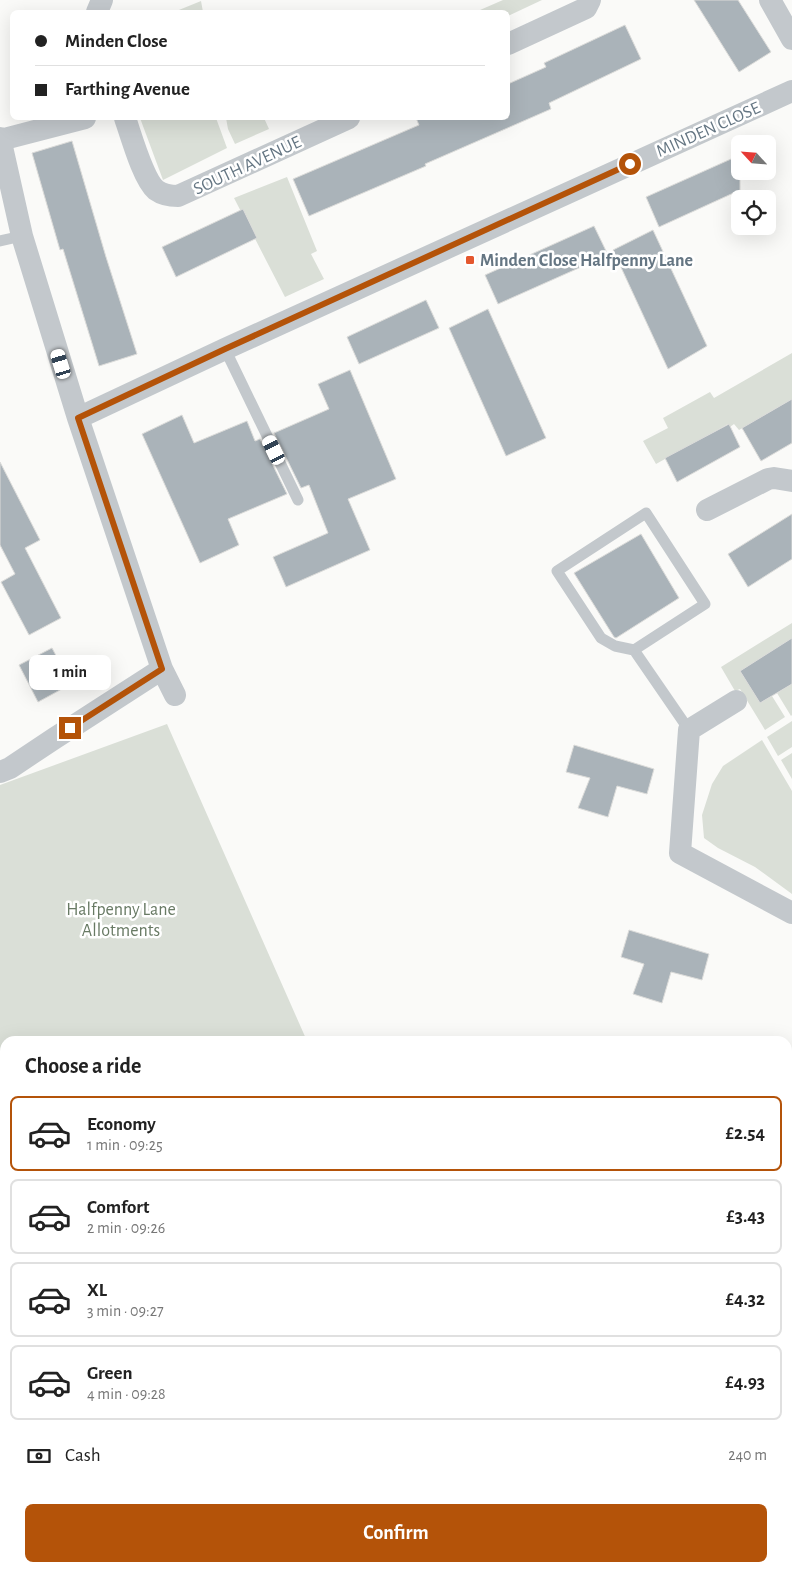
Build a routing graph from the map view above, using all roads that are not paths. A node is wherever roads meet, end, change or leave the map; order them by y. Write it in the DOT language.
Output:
graph roads {
  1 [pos="590,0"];
  2 [pos="770,0"];
  3 [pos="792,39"];
  4 [pos="510,43"];
  5 [pos="792,91"];
  6 [pos="78,120"];
  7 [pos="125,120"];
  8 [pos="345,120"];
  9 [pos="0,139"];
  10 [pos="22,236"];
  11 [pos="0,241"];
  12 [pos="225,349"];
  13 [pos="78,418"];
  14 [pos="792,481"];
  15 [pos="298,500"];
  16 [pos="707,510"];
  17 [pos="634,650"];
  18 [pos="162,669"];
  19 [pos="175,695"];
  20 [pos="736,701"];
  21 [pos="689,730"];
  22 [pos="0,771"];
  23 [pos="792,913"];
  1 -- 4 [label="street"];
  2 -- 3 [label="street"];
  5 -- 12 [label="street, MINDEN CLOSE"];
  6 -- 9 [label="street"];
  7 -- 8 [label="street, SOUTH AVENUE"];
  9 -- 10 [label="street"];
  10 -- 11 [label="lane"];
  10 -- 13 [label="street"];
  12 -- 13 [label="street, MINDEN CLOSE"];
  12 -- 15 [label="lane"];
  13 -- 18 [label="street"];
  14 -- 16 [label="street"];
  17 -- 17 [label="lane"];
  17 -- 21 [label="lane"];
  18 -- 19 [label="street"];
  18 -- 22 [label="street"];
  20 -- 21 [label="street"];
  21 -- 23 [label="street"];
}
